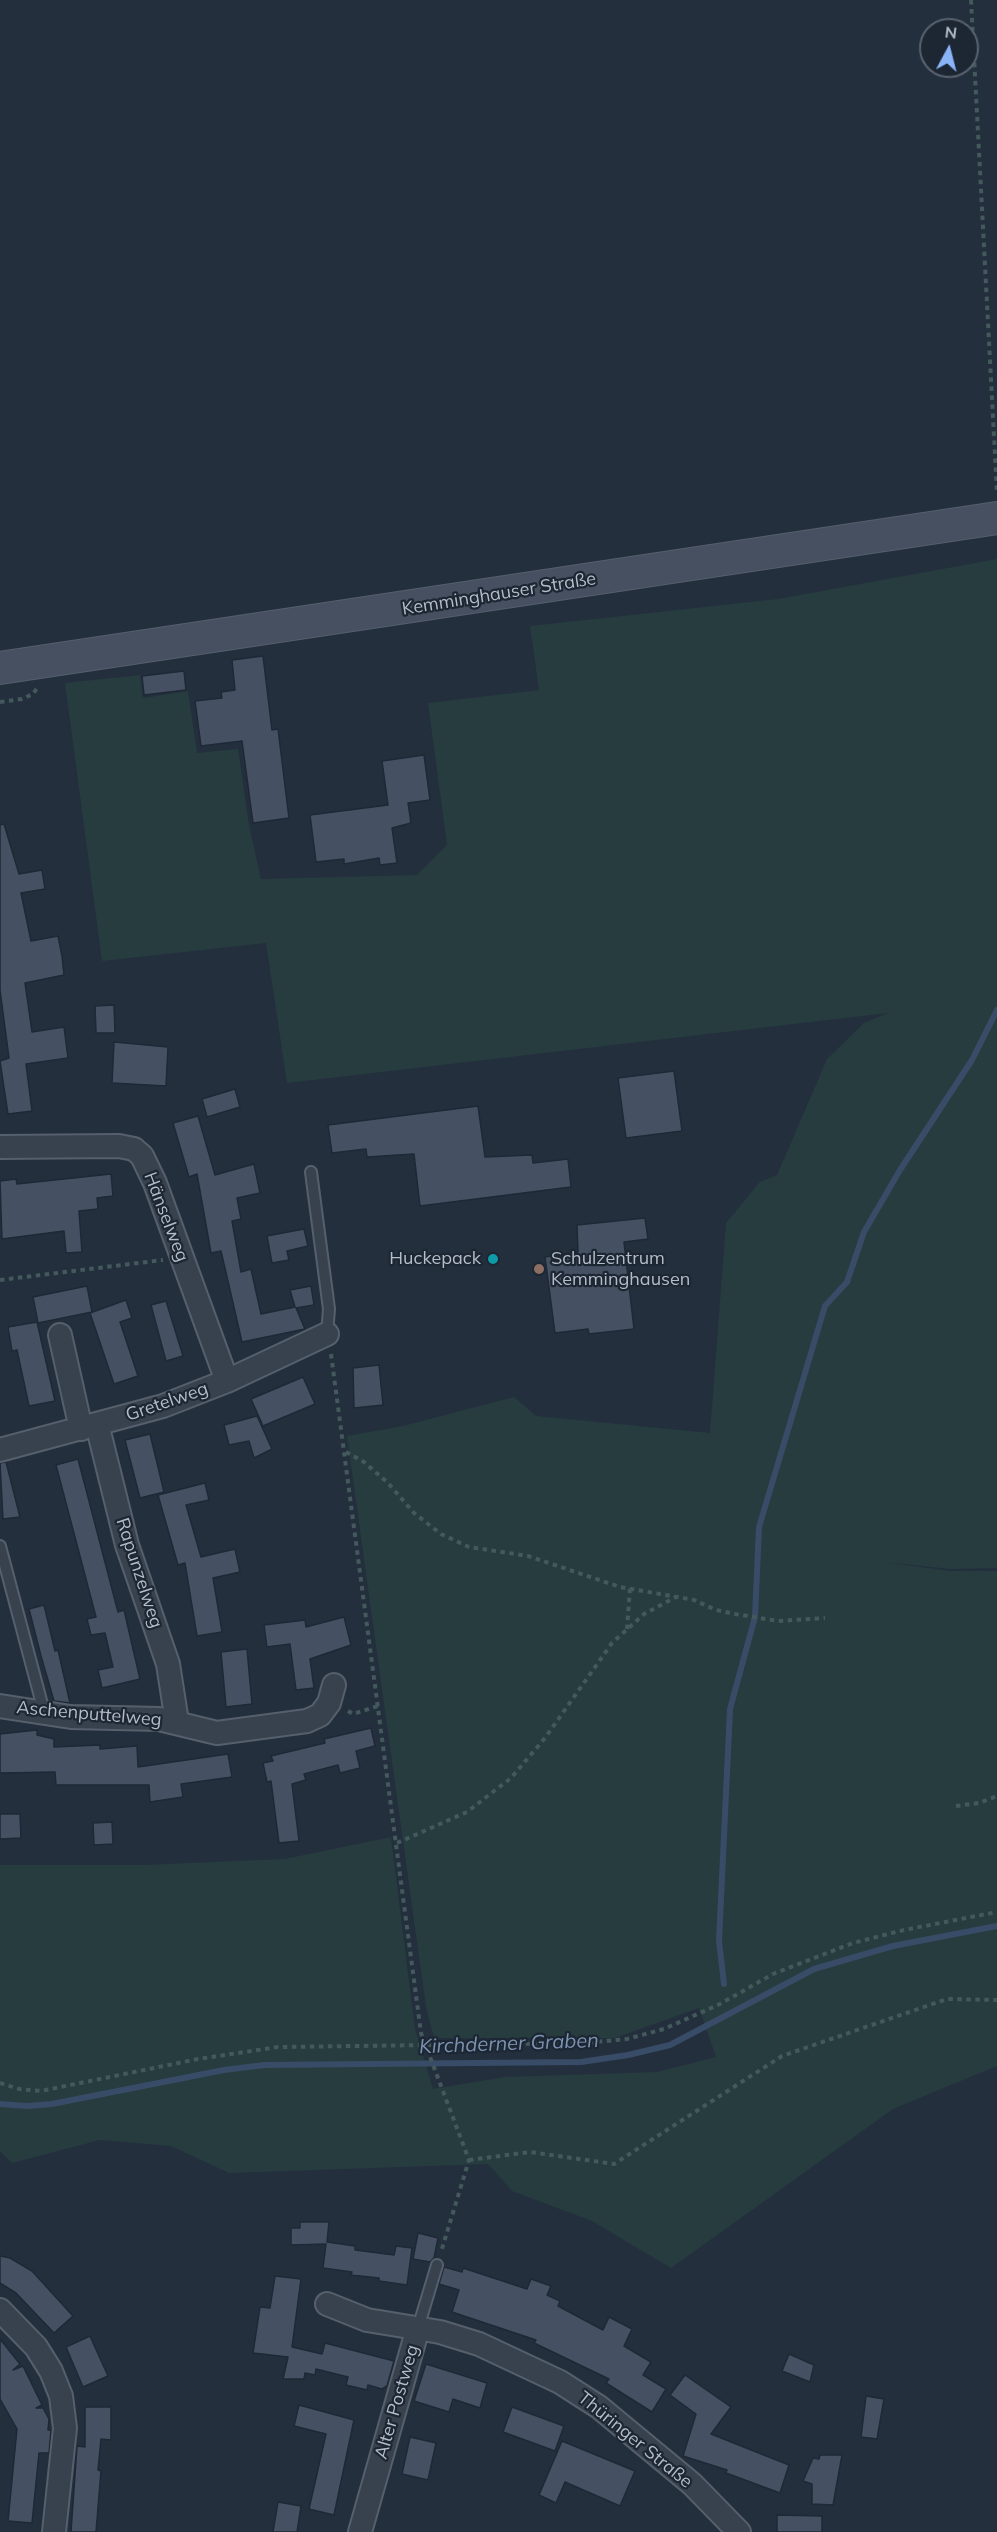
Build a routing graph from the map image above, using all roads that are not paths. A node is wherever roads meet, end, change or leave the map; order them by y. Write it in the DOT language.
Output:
graph roads {
  1 [pos="997,518"];
  2 [pos="0,668"];
  3 [pos="0,1147"];
  4 [pos="311,1172"];
  5 [pos="60,1335"];
  6 [pos="324,1336"];
  7 [pos="227,1381"];
  8 [pos="89,1426"];
  9 [pos="0,1450"];
  10 [pos="0,1546"];
  11 [pos="331,1694"];
  12 [pos="0,1706"];
  13 [pos="42,1714"];
  14 [pos="177,1722"];
  15 [pos="437,2265"];
  16 [pos="327,2304"];
  17 [pos="0,2310"];
  18 [pos="418,2328"];
  19 [pos="54,2532"];
  20 [pos="360,2532"];
  21 [pos="739,2532"];
  1 -- 2 [label="main road, Kemminghauser Straße"];
  3 -- 7 [label="street, Hänselweg"];
  4 -- 6 [label="lane"];
  5 -- 8 [label="street, Rapunzelweg"];
  6 -- 7 [label="street, Gretelweg"];
  7 -- 8 [label="street, Gretelweg"];
  8 -- 9 [label="street, Gretelweg"];
  8 -- 14 [label="street, Rapunzelweg"];
  10 -- 13 [label="lane"];
  11 -- 14 [label="street, Aschenputtelweg"];
  12 -- 13 [label="street, Aschenputtelweg"];
  13 -- 14 [label="street, Aschenputtelweg"];
  15 -- 18 [label="lane"];
  16 -- 18 [label="street, Alter Postweg"];
  17 -- 19 [label="street"];
  18 -- 20 [label="street, Alter Postweg"];
  18 -- 21 [label="street, Thüringer Straße"];
}
